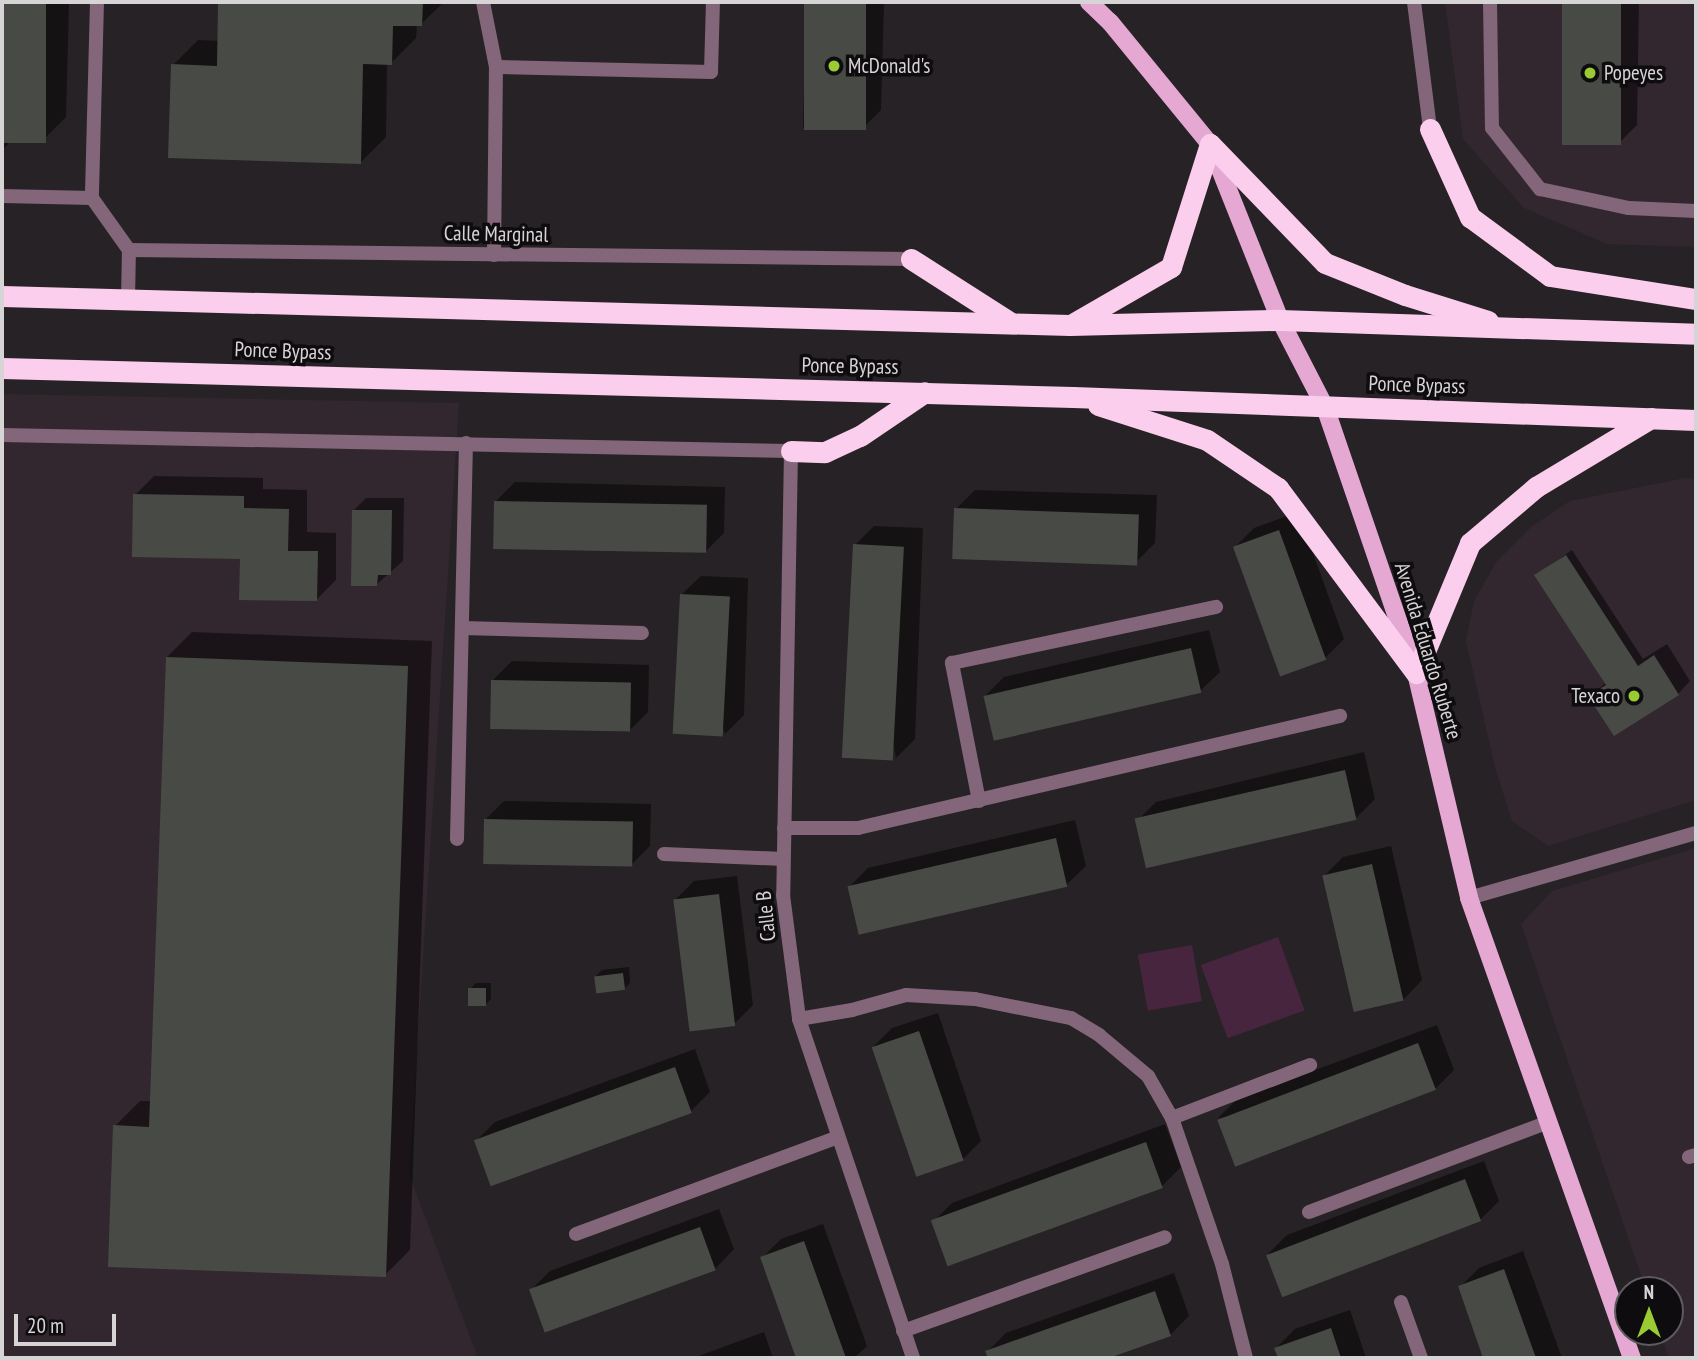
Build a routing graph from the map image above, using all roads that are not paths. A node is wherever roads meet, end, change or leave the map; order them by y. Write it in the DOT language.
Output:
graph roads {
  1 [pos="97,2"];
  2 [pos="482,2"];
  3 [pos="713,2"];
  4 [pos="1090,2"];
  5 [pos="1414,2"];
  6 [pos="1490,2"];
  7 [pos="496,67"];
  8 [pos="1430,129"];
  9 [pos="1210,144"];
  10 [pos="2,196"];
  11 [pos="92,198"];
  12 [pos="1696,211"];
  13 [pos="129,250"];
  14 [pos="494,255"];
  15 [pos="911,259"];
  16 [pos="2,296"];
  17 [pos="1696,299"];
  18 [pos="128,300"];
  19 [pos="1280,320"];
  20 [pos="1013,324"];
  21 [pos="1070,326"];
  22 [pos="1514,329"];
  23 [pos="1696,334"];
  24 [pos="2,368"];
  25 [pos="925,392"];
  26 [pos="1073,397"];
  27 [pos="1325,407"];
  28 [pos="1651,418"];
  29 [pos="1696,421"];
  30 [pos="2,435"];
  31 [pos="466,443"];
  32 [pos="791,451"];
  33 [pos="1216,607"];
  34 [pos="462,628"];
  35 [pos="642,633"];
  36 [pos="1416,673"];
  37 [pos="1340,716"];
  38 [pos="979,800"];
  39 [pos="784,828"];
  40 [pos="1696,833"];
  41 [pos="457,839"];
  42 [pos="664,854"];
  43 [pos="783,859"];
  44 [pos="1469,898"];
  45 [pos="799,1019"];
  46 [pos="1310,1065"];
  47 [pos="1172,1118"];
  48 [pos="1549,1122"];
  49 [pos="838,1137"];
  50 [pos="1309,1212"];
  51 [pos="576,1234"];
  52 [pos="1166,1237"];
  53 [pos="1401,1302"];
  54 [pos="903,1331"];
  55 [pos="913,1358"];
  56 [pos="1246,1358"];
  57 [pos="1421,1358"];
  58 [pos="1632,1358"];
  1 -- 11 [label="street"];
  2 -- 7 [label="street"];
  3 -- 7 [label="street"];
  4 -- 9 [label="main road, Avenida Eduardo Ruberte"];
  5 -- 8 [label="street"];
  6 -- 12 [label="street"];
  7 -- 14 [label="street"];
  8 -- 17 [label="highway"];
  9 -- 19 [label="main road, Avenida Eduardo Ruberte"];
  9 -- 21 [label="highway"];
  9 -- 22 [label="highway"];
  10 -- 11 [label="street"];
  11 -- 13 [label="street"];
  13 -- 14 [label="street, Calle Marginal"];
  13 -- 18 [label="street"];
  14 -- 15 [label="street, Calle Marginal"];
  15 -- 20 [label="highway"];
  16 -- 18 [label="highway"];
  18 -- 20 [label="highway"];
  19 -- 21 [label="highway"];
  19 -- 22 [label="highway"];
  19 -- 27 [label="main road, Avenida Eduardo Ruberte"];
  20 -- 21 [label="highway"];
  22 -- 23 [label="highway"];
  24 -- 25 [label="highway, Ponce Bypass"];
  25 -- 26 [label="highway, Ponce Bypass"];
  25 -- 32 [label="highway"];
  26 -- 27 [label="highway, Ponce Bypass"];
  26 -- 36 [label="highway"];
  27 -- 28 [label="highway, Ponce Bypass"];
  27 -- 36 [label="main road, Avenida Eduardo Ruberte"];
  28 -- 29 [label="highway, Ponce Bypass"];
  28 -- 36 [label="highway"];
  30 -- 31 [label="street"];
  31 -- 32 [label="street"];
  31 -- 34 [label="street"];
  32 -- 39 [label="street, Calle B"];
  33 -- 38 [label="street"];
  34 -- 35 [label="street"];
  34 -- 41 [label="street"];
  36 -- 44 [label="main road, Avenida Eduardo Ruberte"];
  37 -- 38 [label="street"];
  38 -- 39 [label="street"];
  39 -- 43 [label="street, Calle B"];
  40 -- 44 [label="street"];
  42 -- 43 [label="street"];
  43 -- 45 [label="street, Calle B"];
  44 -- 48 [label="main road, Avenida Eduardo Ruberte"];
  45 -- 47 [label="street"];
  45 -- 49 [label="street, Calle B"];
  46 -- 47 [label="street"];
  47 -- 56 [label="street"];
  48 -- 50 [label="street"];
  48 -- 58 [label="main road, Avenida Eduardo Ruberte"];
  49 -- 51 [label="street"];
  49 -- 54 [label="street, Calle B"];
  52 -- 54 [label="street"];
  53 -- 57 [label="street"];
  54 -- 55 [label="street, Calle B"];
}
